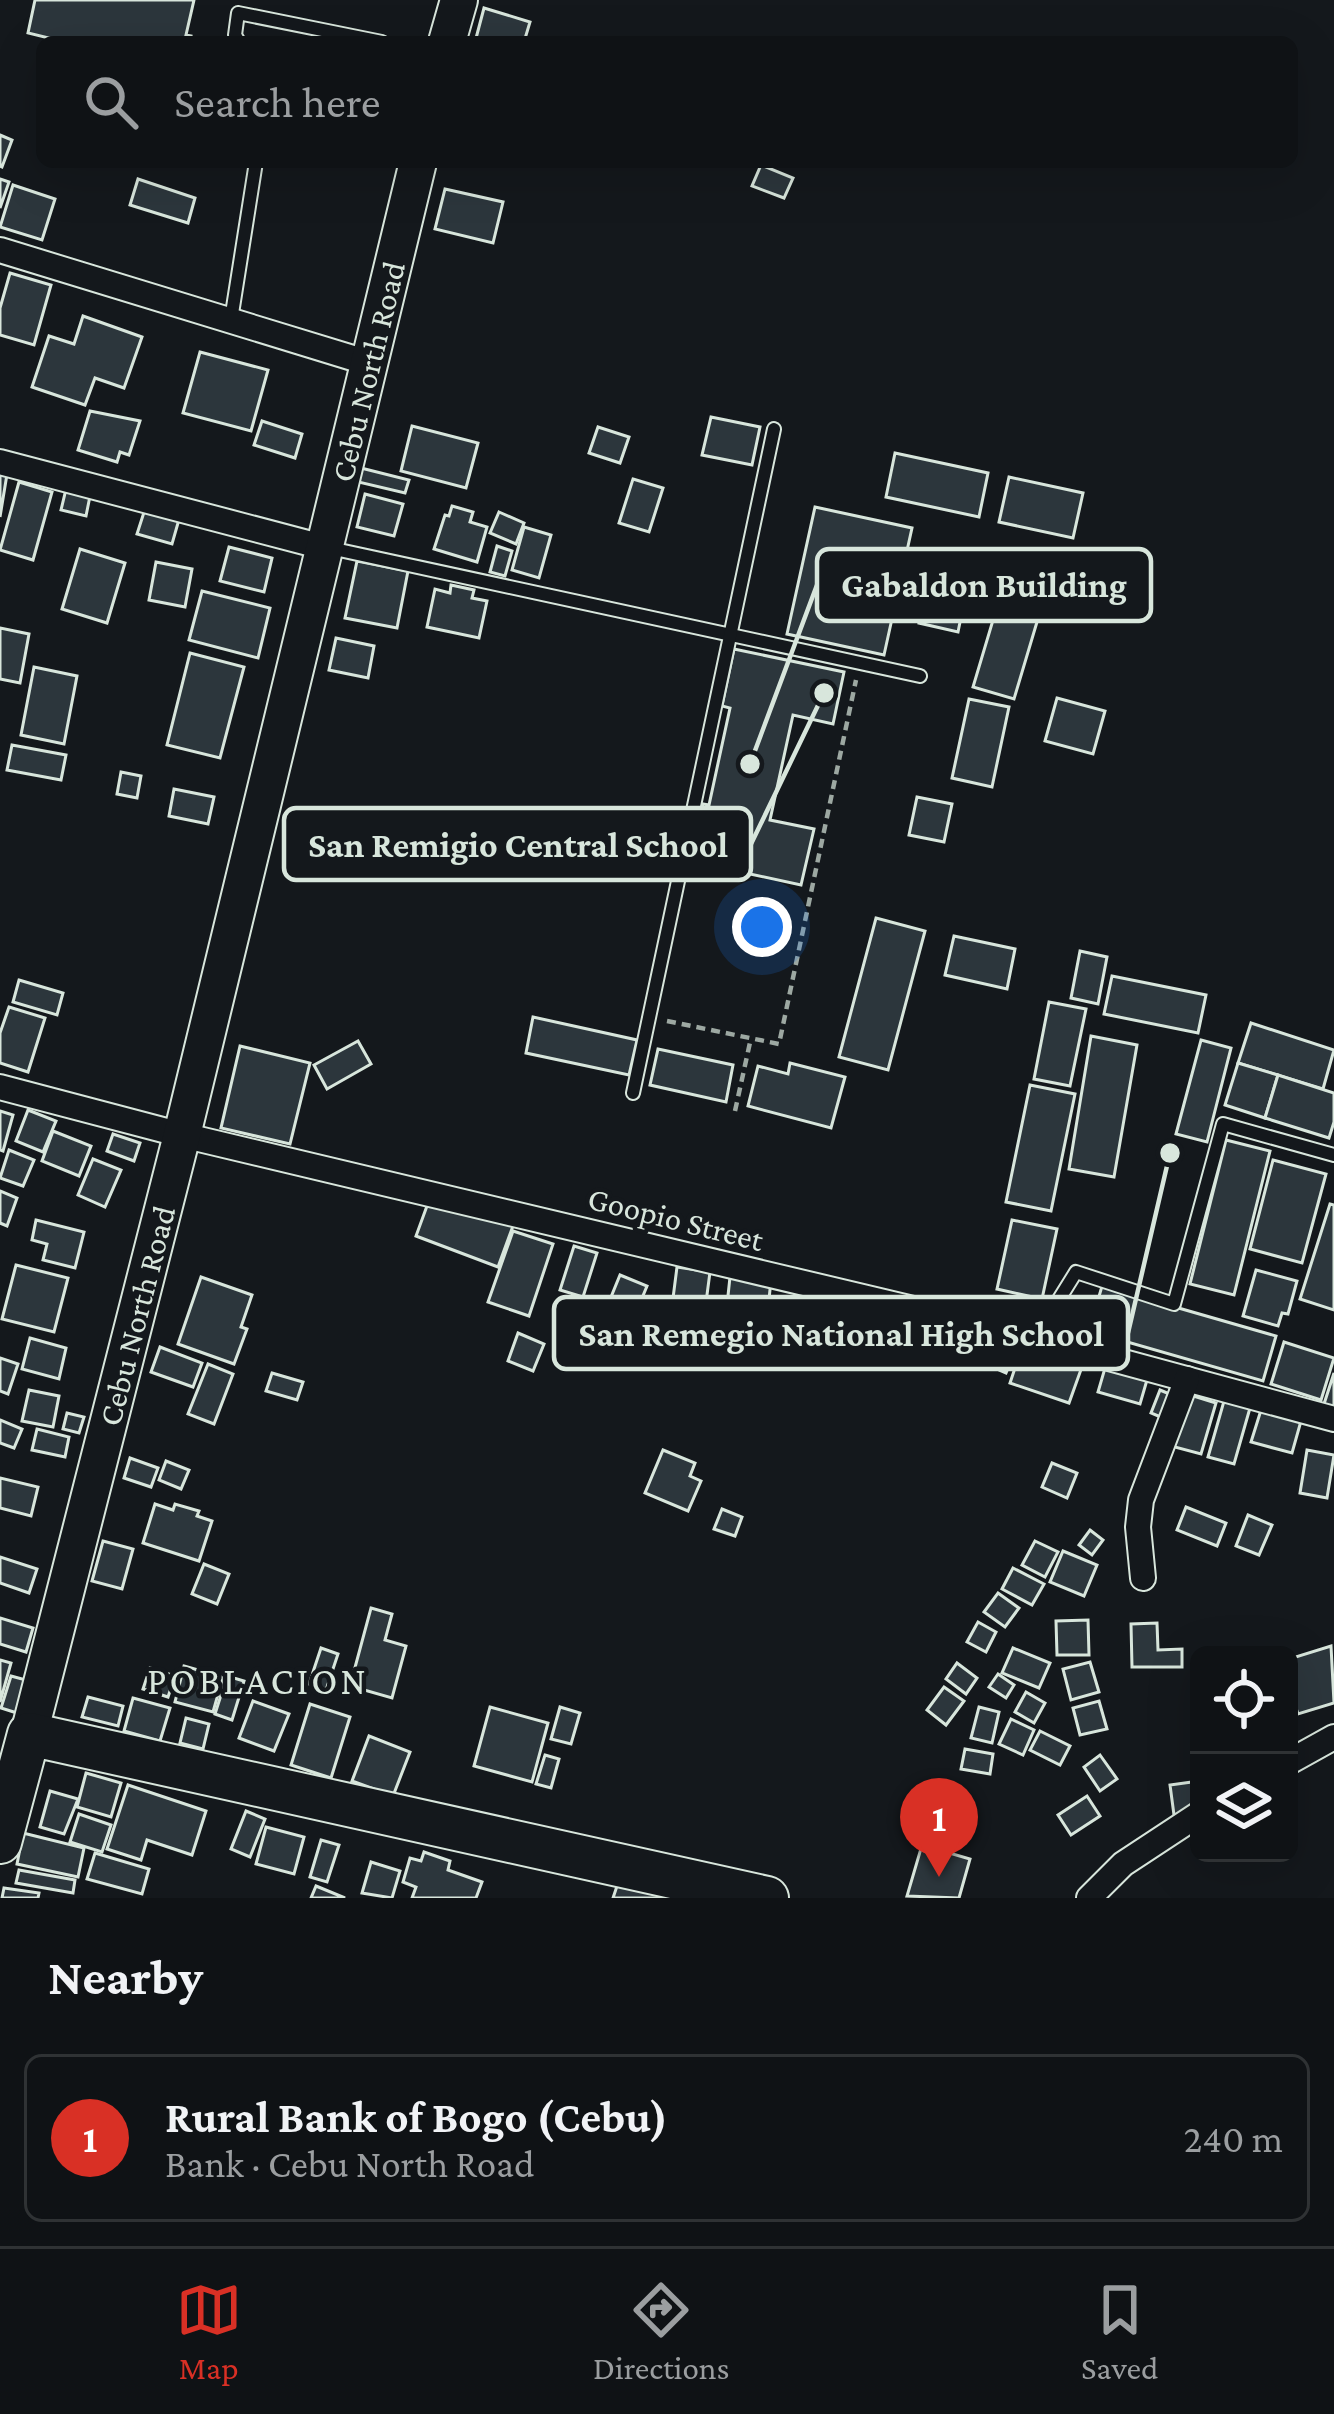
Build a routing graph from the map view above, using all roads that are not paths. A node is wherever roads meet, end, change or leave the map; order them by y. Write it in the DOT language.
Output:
graph roads {
  1 [pos="459,0"];
  2 [pos="236,36"];
  3 [pos="352,36"];
  4 [pos="449,36"];
  5 [pos="255,168"];
  6 [pos="417,168"];
  7 [pos="0,250"];
  8 [pos="231,321"];
  9 [pos="369,362"];
  10 [pos="774,429"];
  11 [pos="0,461"];
  12 [pos="323,547"];
  13 [pos="730,634"];
  14 [pos="920,676"];
  15 [pos="0,1087"];
  16 [pos="633,1093"];
  17 [pos="182,1135"];
  18 [pos="1334,1155"];
  19 [pos="1035,1338"];
  20 [pos="1187,1379"];
  21 [pos="1334,1419"];
  22 [pos="1144,1578"];
  23 [pos="14,1730"];
  24 [pos="1334,1737"];
  25 [pos="1298,1757"];
  26 [pos="1190,1820"];
  27 [pos="0,1842"];
  28 [pos="742,1895"];
  29 [pos="1089,1898"];
  1 -- 4 [label="main road"];
  2 -- 3 [label="lane"];
  5 -- 8 [label="lane"];
  6 -- 9 [label="main road, Cebu North Road"];
  7 -- 8 [label="street"];
  8 -- 9 [label="street"];
  9 -- 12 [label="main road, Cebu North Road"];
  10 -- 13 [label="lane"];
  11 -- 12 [label="street"];
  12 -- 13 [label="lane"];
  12 -- 17 [label="main road, Cebu North Road"];
  13 -- 14 [label="lane"];
  13 -- 16 [label="lane"];
  15 -- 17 [label="street, Goopio Street"];
  17 -- 19 [label="street, Goopio Street"];
  17 -- 23 [label="main road, Cebu North Road"];
  18 -- 19 [label="lane"];
  19 -- 20 [label="street, Goopio Street"];
  20 -- 21 [label="street, Goopio Street"];
  20 -- 22 [label="street"];
  23 -- 27 [label="highway"];
  23 -- 28 [label="highway"];
  24 -- 25 [label="street"];
  26 -- 29 [label="street"];
}
